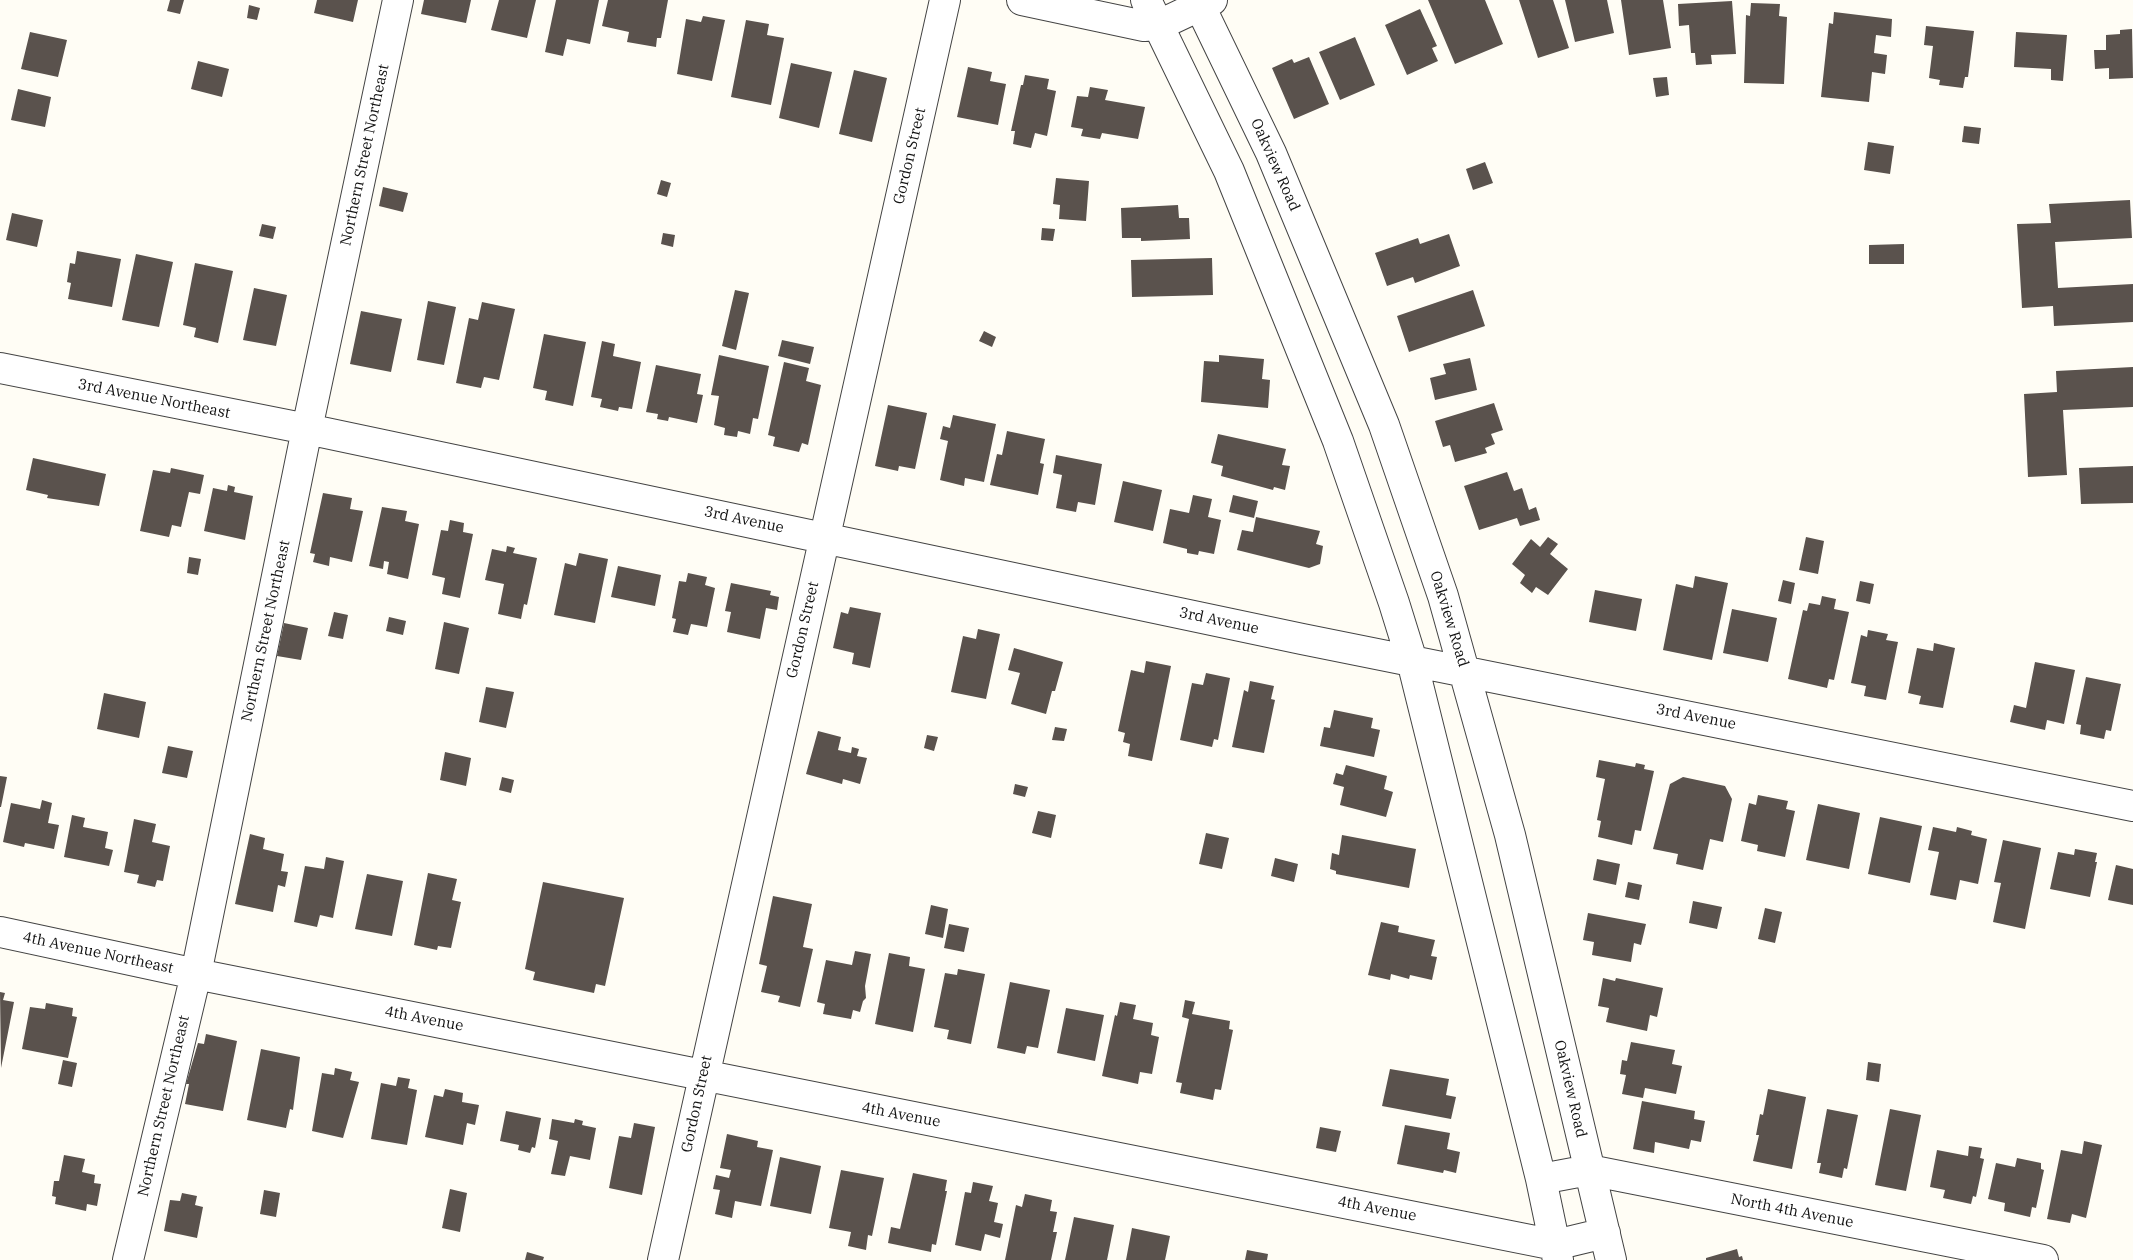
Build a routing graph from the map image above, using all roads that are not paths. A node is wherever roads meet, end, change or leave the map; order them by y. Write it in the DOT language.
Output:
graph roads {
  1 [pos="398,0"];
  2 [pos="945,0"];
  3 [pos="1022,0"];
  4 [pos="1203,2"];
  5 [pos="1152,13"];
  6 [pos="0,368"];
  7 [pos="307,429"];
  8 [pos="824,537"];
  9 [pos="1412,660"];
  10 [pos="1465,671"];
  11 [pos="2133,806"];
  12 [pos="0,932"];
  13 [pos="196,974"];
  14 [pos="704,1076"];
  15 [pos="1589,1170"];
  16 [pos="1541,1179"];
  17 [pos="1608,1247"];
  18 [pos="1557,1252"];
  19 [pos="128,1260"];
  20 [pos="663,1260"];
  21 [pos="2043,1260"];
  1 -- 7 [label="street, Northern Street Northeast"];
  2 -- 8 [label="street, Gordon Street"];
  3 -- 5 [label="street"];
  4 -- 5 [label="street"];
  4 -- 10 [label="street, Oakview Road"];
  5 -- 9 [label="street"];
  6 -- 7 [label="street, 3rd Avenue Northeast"];
  7 -- 8 [label="street, 3rd Avenue"];
  7 -- 13 [label="street, Northern Street Northeast"];
  8 -- 9 [label="street, 3rd Avenue"];
  8 -- 14 [label="street, Gordon Street"];
  9 -- 10 [label="street, 3rd Avenue"];
  9 -- 16 [label="street"];
  10 -- 11 [label="street, 3rd Avenue"];
  10 -- 15 [label="street, Oakview Road"];
  12 -- 13 [label="street, 4th Avenue Northeast"];
  13 -- 14 [label="street, 4th Avenue"];
  13 -- 19 [label="street, Northern Street Northeast"];
  14 -- 18 [label="street, 4th Avenue"];
  14 -- 20 [label="street, Gordon Street"];
  15 -- 16 [label="street, North 4th Avenue"];
  15 -- 17 [label="street, Oakview Road"];
  15 -- 21 [label="street, North 4th Avenue"];
  16 -- 18 [label="street"];
  17 -- 18 [label="street, 4th Avenue"];
}
